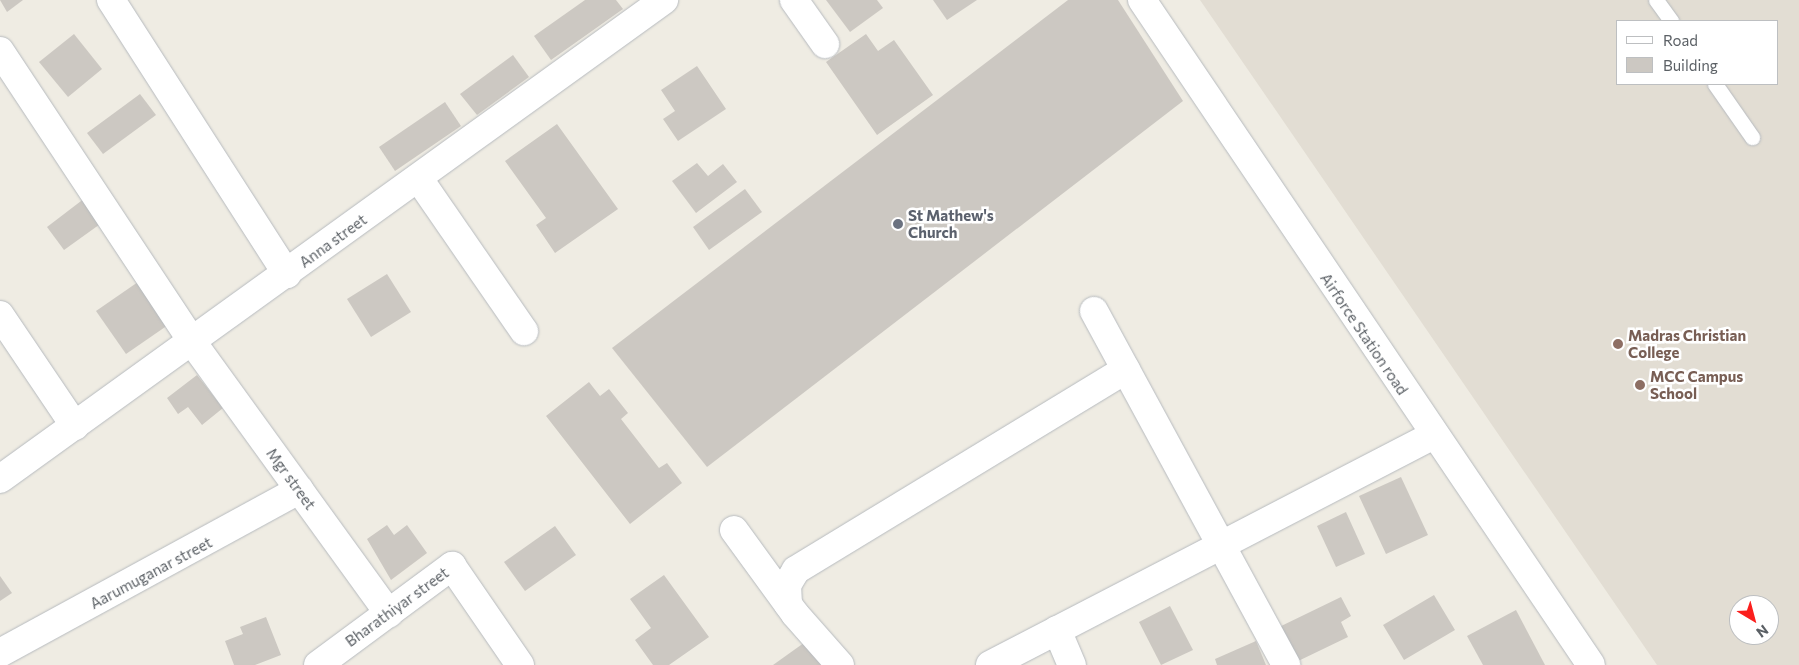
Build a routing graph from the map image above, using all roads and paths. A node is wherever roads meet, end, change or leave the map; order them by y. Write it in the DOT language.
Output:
graph roads {
  1 [pos="112,0"];
  2 [pos="794,0"];
  3 [pos="1142,0"];
  4 [pos="1656,0"];
  5 [pos="657,2"];
  6 [pos="1670,20"];
  7 [pos="826,44"];
  8 [pos="0,52"];
  9 [pos="1716,85"];
  10 [pos="1752,136"];
  11 [pos="419,178"];
  12 [pos="288,274"];
  13 [pos="1094,310"];
  14 [pos="0,315"];
  15 [pos="524,331"];
  16 [pos="193,343"];
  17 [pos="1126,369"];
  18 [pos="75,426"];
  19 [pos="1432,436"];
  20 [pos="0,479"];
  21 [pos="299,490"];
  22 [pos="734,530"];
  23 [pos="1224,544"];
  24 [pos="788,604"];
  25 [pos="389,614"];
  26 [pos="1057,630"];
  27 [pos="0,653"];
  28 [pos="318,665"];
  29 [pos="520,665"];
  30 [pos="840,665"];
  31 [pos="990,665"];
  32 [pos="1072,665"];
  33 [pos="1286,665"];
  34 [pos="1591,665"];
  1 -- 12 [label="street"];
  2 -- 7 [label="street"];
  3 -- 19 [label="street, Airforce Station road"];
  4 -- 6 [label="lane"];
  5 -- 11 [label="street, Anna street"];
  8 -- 16 [label="street, Mgr street"];
  9 -- 10 [label="lane"];
  11 -- 12 [label="street, Anna street"];
  11 -- 15 [label="street"];
  12 -- 16 [label="street, Anna street"];
  13 -- 17 [label="street"];
  14 -- 18 [label="street"];
  16 -- 18 [label="street, Anna street"];
  16 -- 21 [label="street, Mgr street"];
  17 -- 23 [label="street"];
  17 -- 24 [label="street"];
  18 -- 20 [label="street, Anna street"];
  19 -- 23 [label="street"];
  19 -- 34 [label="street, Airforce Station road"];
  21 -- 25 [label="street, Mgr street"];
  21 -- 27 [label="street, Aarumuganar street"];
  22 -- 24 [label="street"];
  23 -- 26 [label="street"];
  23 -- 33 [label="street"];
  24 -- 30 [label="street"];
  25 -- 28 [label="street, Bharathiyar street"];
  25 -- 29 [label="street, Bharathiyar street"];
  26 -- 31 [label="street"];
  26 -- 32 [label="street"];
}
